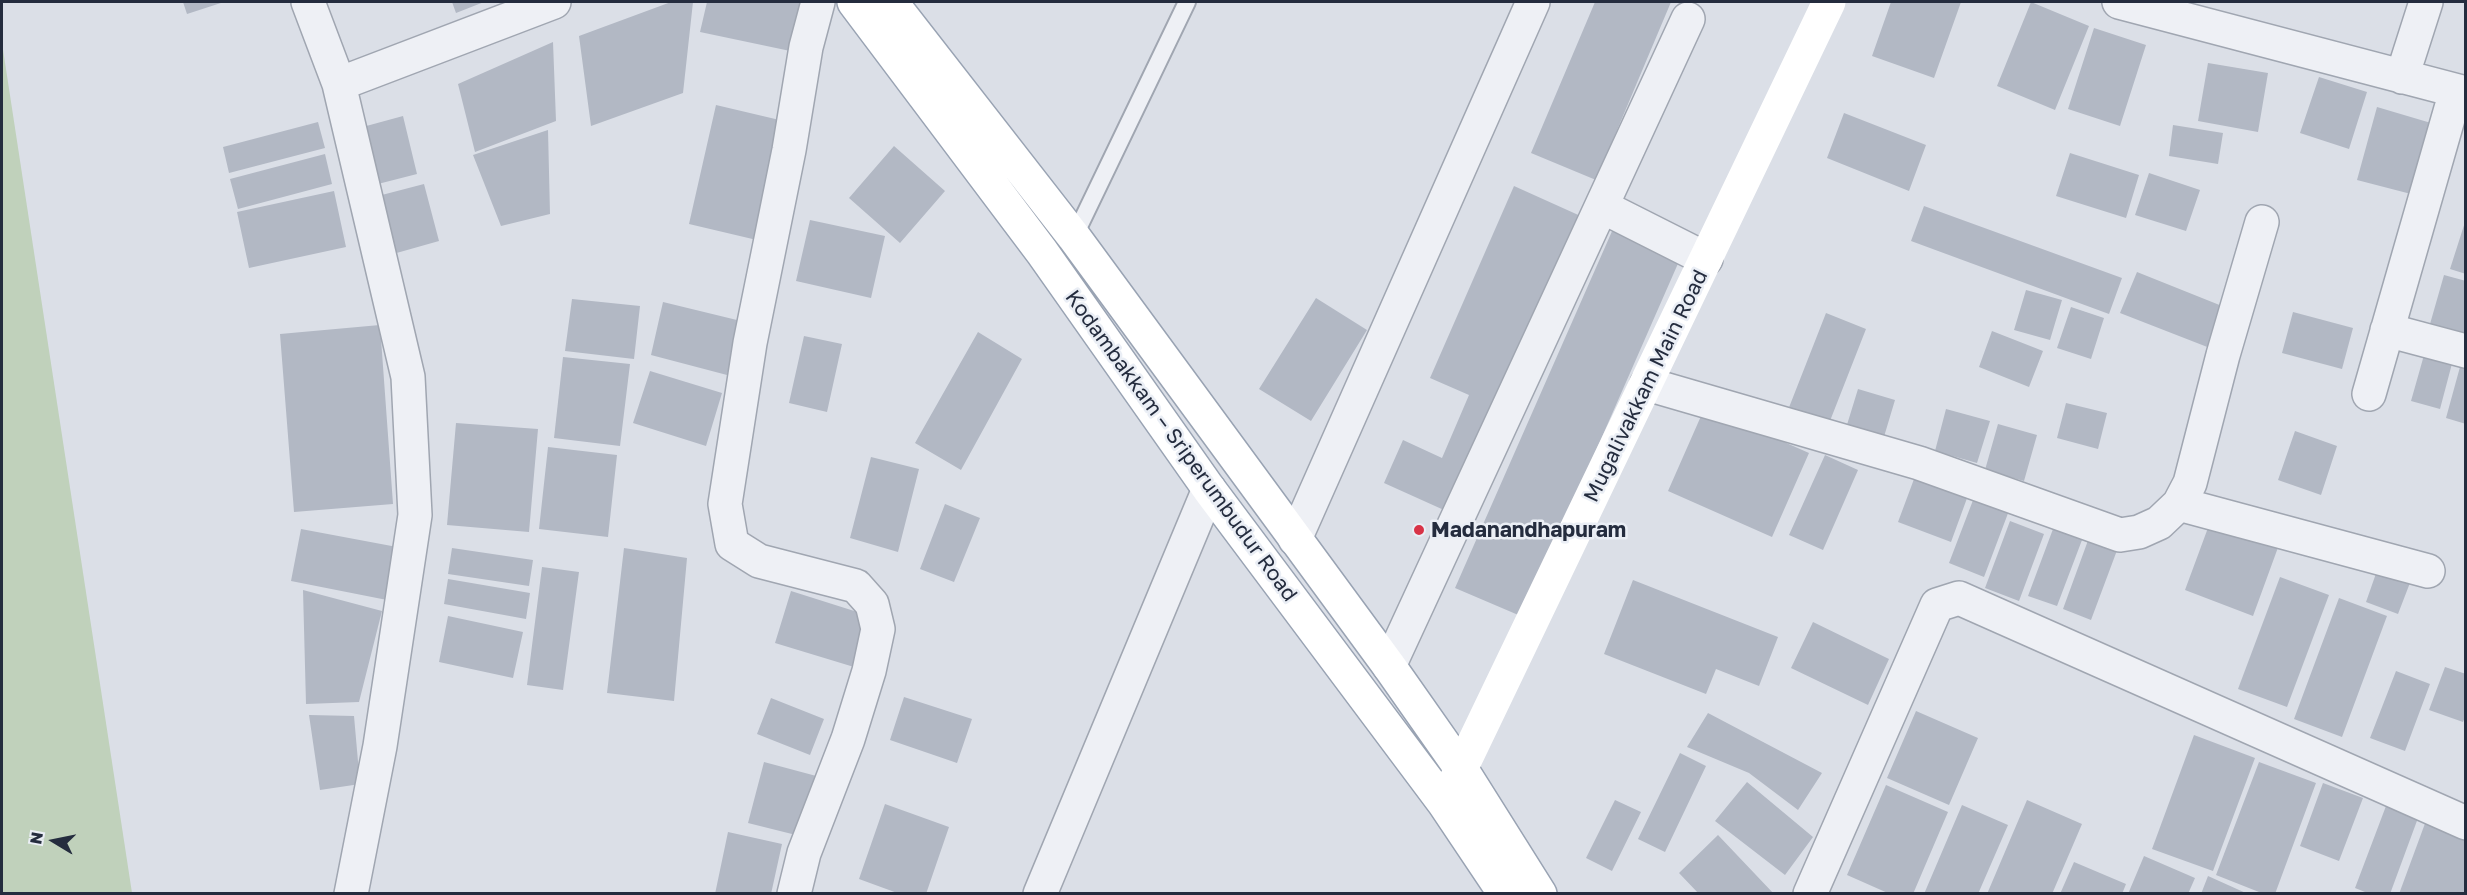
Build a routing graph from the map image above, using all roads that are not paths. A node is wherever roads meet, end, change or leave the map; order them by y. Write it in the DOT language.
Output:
graph roads {
  1 [pos="308,2"];
  2 [pos="554,2"];
  3 [pos="818,2"];
  4 [pos="854,2"];
  5 [pos="891,2"];
  6 [pos="1187,2"];
  7 [pos="1533,2"];
  8 [pos="1830,2"];
  9 [pos="2120,2"];
  10 [pos="2426,2"];
  11 [pos="2185,10"];
  12 [pos="1688,19"];
  13 [pos="2402,77"];
  14 [pos="339,84"];
  15 [pos="2461,92"];
  16 [pos="1603,207"];
  17 [pos="2262,222"];
  18 [pos="1074,237"];
  19 [pos="1706,259"];
  20 [pos="2388,330"];
  21 [pos="2466,351"];
  22 [pos="1647,384"];
  23 [pos="2369,394"];
  24 [pos="1209,489"];
  25 [pos="2179,504"];
  26 [pos="1295,539"];
  27 [pos="2428,571"];
  28 [pos="1389,666"];
  29 [pos="1462,770"];
  30 [pos="1444,803"];
  31 [pos="2466,823"];
  32 [pos="351,894"];
  33 [pos="794,894"];
  34 [pos="1040,894"];
  35 [pos="1505,894"];
  36 [pos="1540,894"];
  37 [pos="1810,894"];
  1 -- 14 [label="street"];
  2 -- 14 [label="street"];
  3 -- 33 [label="street"];
  4 -- 24 [label="main road, Kodambakkam – Sriperumbudur Road"];
  5 -- 18 [label="main road, Kodambakkam – Sriperumbudur Road"];
  6 -- 18 [label="lane"];
  7 -- 26 [label="street"];
  8 -- 19 [label="main road, Mugalivakkam Main Road"];
  9 -- 11 [label="street"];
  10 -- 13 [label="street"];
  11 -- 13 [label="street"];
  12 -- 16 [label="street"];
  13 -- 15 [label="street"];
  14 -- 32 [label="street"];
  15 -- 20 [label="street"];
  16 -- 19 [label="street"];
  16 -- 28 [label="street"];
  17 -- 25 [label="street"];
  18 -- 26 [label="main road, Kodambakkam – Sriperumbudur Road"];
  19 -- 22 [label="main road, Mugalivakkam Main Road"];
  20 -- 21 [label="street"];
  20 -- 23 [label="street"];
  22 -- 25 [label="street"];
  22 -- 29 [label="main road, Mugalivakkam Main Road"];
  24 -- 30 [label="main road, Kodambakkam – Sriperumbudur Road"];
  24 -- 34 [label="street"];
  25 -- 27 [label="street"];
  26 -- 28 [label="main road, Kodambakkam – Sriperumbudur Road"];
  28 -- 29 [label="main road, Kodambakkam – Sriperumbudur Road"];
  29 -- 30 [label="main road, Mugalivakkam Main Road"];
  29 -- 36 [label="main road, Kodambakkam – Sriperumbudur Road"];
  30 -- 35 [label="main road, Kodambakkam – Sriperumbudur Road"];
  31 -- 37 [label="street"];
}
